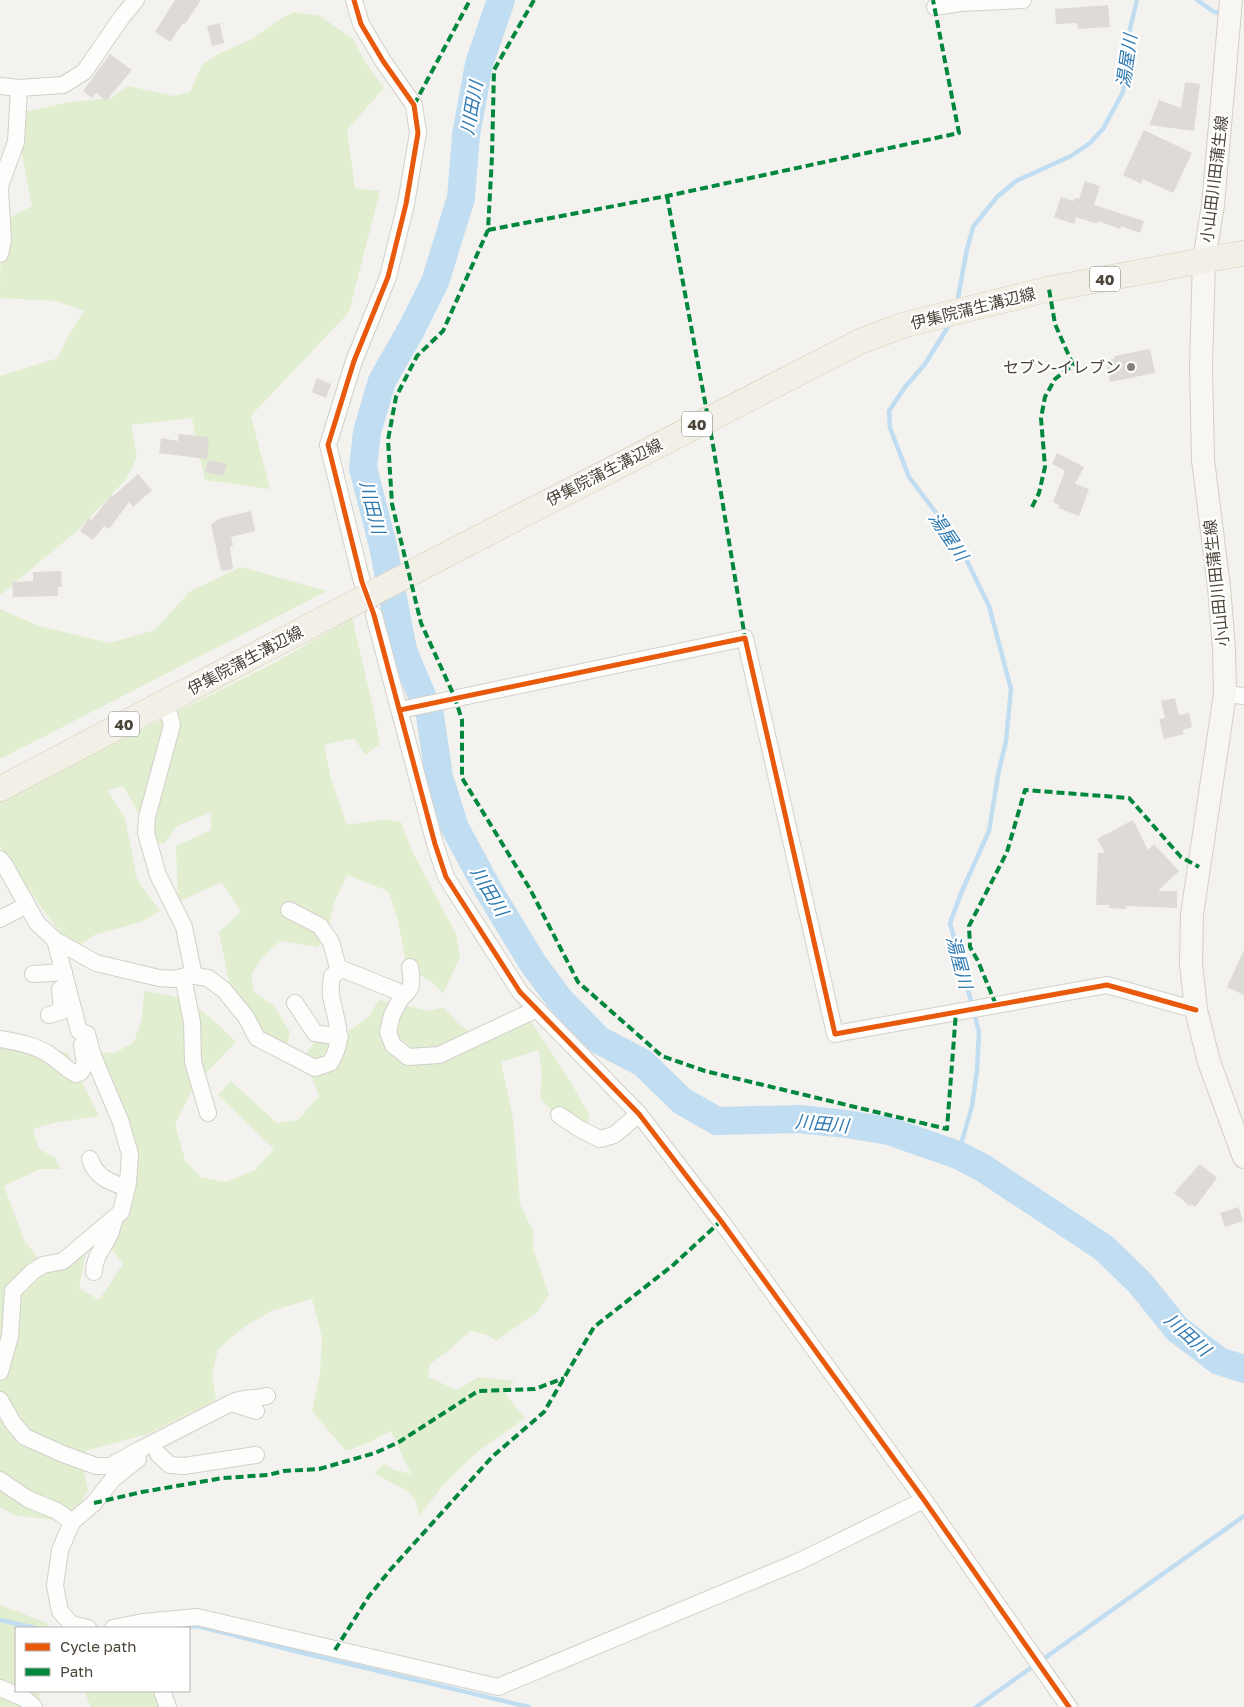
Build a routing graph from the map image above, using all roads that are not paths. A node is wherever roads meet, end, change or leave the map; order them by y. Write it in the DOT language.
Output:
graph roads {
  1 [pos="136,0"];
  2 [pos="354,0"];
  3 [pos="1023,0"];
  4 [pos="1231,0"];
  5 [pos="935,7"];
  6 [pos="0,86"];
  7 [pos="19,88"];
  8 [pos="0,186"];
  9 [pos="0,191"];
  10 [pos="1244,253"];
  11 [pos="0,254"];
  12 [pos="1204,260"];
  13 [pos="362,582"];
  14 [pos="374,615"];
  15 [pos="1234,695"];
  16 [pos="166,702"];
  17 [pos="400,710"];
  18 [pos="0,789"];
  19 [pos="2,862"];
  20 [pos="27,905"];
  21 [pos="289,910"];
  22 [pos="0,919"];
  23 [pos="55,940"];
  24 [pos="410,966"];
  25 [pos="339,971"];
  26 [pos="61,972"];
  27 [pos="33,974"];
  28 [pos="188,976"];
  29 [pos="401,998"];
  30 [pos="295,1003"];
  31 [pos="537,1009"];
  32 [pos="1196,1010"];
  33 [pos="48,1015"];
  34 [pos="83,1032"];
  35 [pos="340,1037"];
  36 [pos="0,1039"];
  37 [pos="102,1047"];
  38 [pos="208,1113"];
  39 [pos="639,1114"];
  40 [pos="559,1115"];
  41 [pos="1244,1157"];
  42 [pos="90,1159"];
  43 [pos="127,1188"];
  44 [pos="115,1217"];
  45 [pos="94,1272"];
  46 [pos="0,1372"];
  47 [pos="267,1396"];
  48 [pos="0,1400"];
  49 [pos="231,1403"];
  50 [pos="256,1411"];
  51 [pos="158,1454"];
  52 [pos="137,1455"];
  53 [pos="256,1455"];
  54 [pos="184,1456"];
  55 [pos="0,1480"];
  56 [pos="924,1500"];
  57 [pos="72,1522"];
  58 [pos="84,1627"];
  59 [pos="117,1627"];
  60 [pos="0,1688"];
  61 [pos="162,1692"];
  62 [pos="34,1707"];
  63 [pos="168,1707"];
  64 [pos="1069,1707"];
  1 -- 7 [label="street"];
  2 -- 13 [label="street"];
  3 -- 5 [label="street"];
  4 -- 12 [label="main road, 小山田川田蒲生線"];
  6 -- 7 [label="street"];
  7 -- 8 [label="street"];
  9 -- 11 [label="street"];
  10 -- 12 [label="main road, 伊集院蒲生溝辺線 / 40"];
  12 -- 15 [label="main road, 小山田川田蒲生線"];
  12 -- 16 [label="main road, 伊集院蒲生溝辺線 / 40, bridge"];
  14 -- 17 [label="street"];
  15 -- 32 [label="main road, 小山田川田蒲生線"];
  16 -- 18 [label="main road, 伊集院蒲生溝辺線 / 40"];
  16 -- 28 [label="street"];
  17 -- 31 [label="street"];
  17 -- 32 [label="street"];
  19 -- 20 [label="street"];
  20 -- 22 [label="street"];
  20 -- 23 [label="street"];
  21 -- 25 [label="street"];
  23 -- 26 [label="street"];
  23 -- 28 [label="street"];
  24 -- 29 [label="street"];
  25 -- 29 [label="street"];
  25 -- 35 [label="street"];
  26 -- 27 [label="street"];
  26 -- 33 [label="street"];
  26 -- 34 [label="street"];
  28 -- 35 [label="street"];
  28 -- 38 [label="street"];
  29 -- 31 [label="street"];
  30 -- 35 [label="street"];
  31 -- 39 [label="street"];
  32 -- 41 [label="main road, 小山田川田蒲生線"];
  34 -- 36 [label="street"];
  34 -- 37 [label="street"];
  34 -- 43 [label="street"];
  39 -- 40 [label="street"];
  39 -- 56 [label="street"];
  42 -- 43 [label="street"];
  43 -- 44 [label="street"];
  44 -- 45 [label="street"];
  44 -- 46 [label="street"];
  47 -- 49 [label="street"];
  48 -- 52 [label="street"];
  49 -- 50 [label="street"];
  49 -- 52 [label="street"];
  51 -- 52 [label="street"];
  51 -- 53 [label="street"];
  51 -- 54 [label="street"];
  52 -- 57 [label="street"];
  55 -- 57 [label="street"];
  56 -- 59 [label="street"];
  56 -- 64 [label="street"];
  57 -- 58 [label="street"];
  60 -- 62 [label="street"];
  61 -- 63 [label="street"];
}
